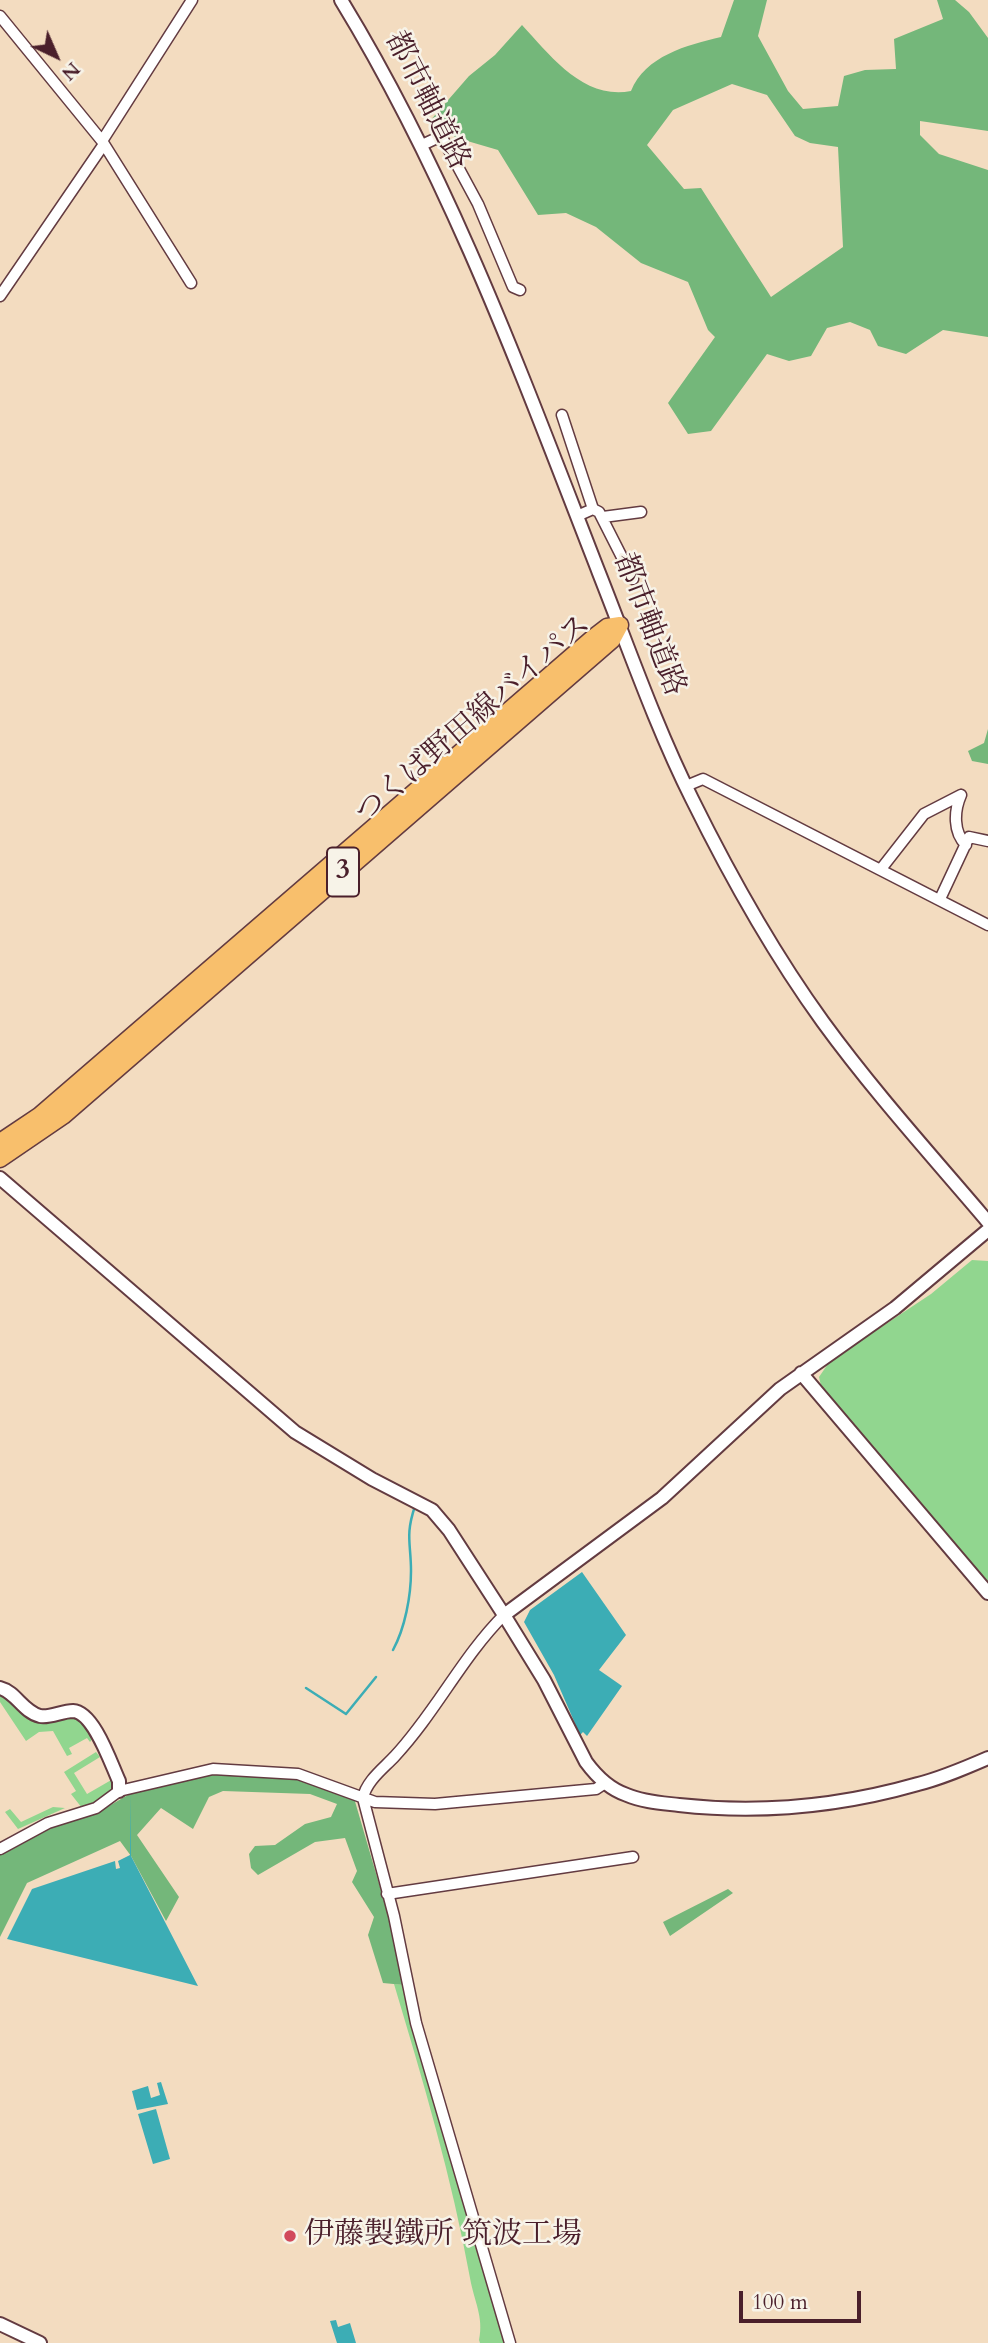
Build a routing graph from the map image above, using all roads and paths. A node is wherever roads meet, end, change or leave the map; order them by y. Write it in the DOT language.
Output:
graph roads {
  1 [pos="192,0"];
  2 [pos="341,0"];
  3 [pos="0,16"];
  4 [pos="103,143"];
  5 [pos="422,145"];
  6 [pos="191,283"];
  7 [pos="520,290"];
  8 [pos="0,296"];
  9 [pos="562,415"];
  10 [pos="593,509"];
  11 [pos="641,512"];
  12 [pos="577,516"];
  13 [pos="603,517"];
  14 [pos="633,579"];
  15 [pos="620,625"];
  16 [pos="686,786"];
  17 [pos="988,841"];
  18 [pos="966,845"];
  19 [pos="881,869"];
  20 [pos="940,899"];
  21 [pos="988,925"];
  22 [pos="0,1142"];
  23 [pos="0,1159"];
  24 [pos="1,1179"];
  25 [pos="988,1222"];
  26 [pos="988,1230"];
  27 [pos="801,1373"];
  28 [pos="988,1593"];
  29 [pos="504,1615"];
  30 [pos="0,1688"];
  31 [pos="988,1758"];
  32 [pos="605,1783"];
  33 [pos="119,1791"];
  34 [pos="363,1798"];
  35 [pos="0,1849"];
  36 [pos="633,1857"];
  37 [pos="387,1894"];
  38 [pos="0,2324"];
  39 [pos="40,2343"];
  40 [pos="510,2343"];
  1 -- 4 [label="street"];
  2 -- 5 [label="street, 都市軸道路"];
  3 -- 4 [label="street"];
  4 -- 6 [label="street"];
  4 -- 8 [label="street"];
  5 -- 7 [label="street"];
  5 -- 12 [label="street, 都市軸道路"];
  9 -- 10 [label="street"];
  10 -- 12 [label="street"];
  10 -- 13 [label="street"];
  11 -- 13 [label="street"];
  12 -- 15 [label="street, 都市軸道路"];
  13 -- 14 [label="street"];
  15 -- 16 [label="street, 都市軸道路"];
  15 -- 22 [label="main road, つくば野田線バイパス / 3"];
  15 -- 23 [label="main road, つくば野田線バイパス / 3"];
  16 -- 19 [label="street"];
  16 -- 25 [label="street, 都市軸道路"];
  17 -- 18 [label="street"];
  18 -- 19 [label="street"];
  18 -- 20 [label="street"];
  19 -- 20 [label="street"];
  20 -- 21 [label="street"];
  24 -- 29 [label="street"];
  26 -- 27 [label="street"];
  27 -- 28 [label="street"];
  27 -- 29 [label="street"];
  29 -- 32 [label="street"];
  29 -- 34 [label="street"];
  30 -- 33 [label="street"];
  31 -- 32 [label="street"];
  32 -- 34 [label="street"];
  33 -- 34 [label="street"];
  33 -- 35 [label="street"];
  34 -- 37 [label="street"];
  36 -- 37 [label="street"];
  37 -- 40 [label="street"];
  38 -- 39 [label="street"];
}
